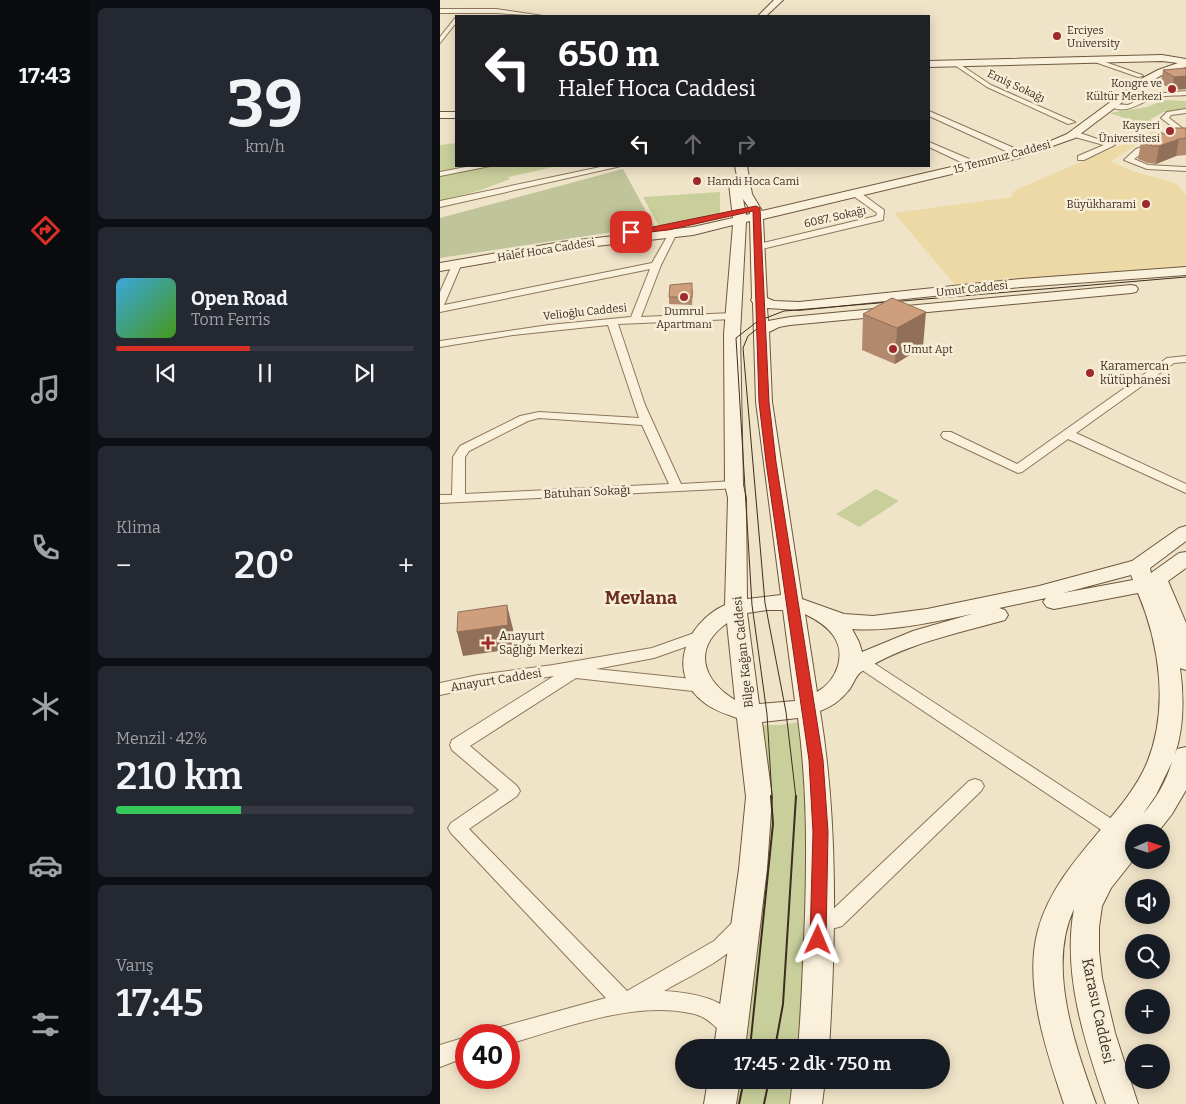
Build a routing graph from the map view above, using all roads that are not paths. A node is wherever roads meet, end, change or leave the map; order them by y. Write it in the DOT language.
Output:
graph roads {
  1 [pos="779,0"];
  2 [pos="786,0"];
  3 [pos="463,10"];
  4 [pos="440,11"];
  5 [pos="459,15"];
  6 [pos="531,15"];
  7 [pos="763,15"];
  8 [pos="772,15"];
  9 [pos="455,21"];
  10 [pos="440,41"];
  11 [pos="1091,59"];
  12 [pos="1184,60"];
  13 [pos="930,63"];
  14 [pos="930,63"];
  15 [pos="955,63"];
  16 [pos="1140,76"];
  17 [pos="1186,93"];
  18 [pos="1109,103"];
  19 [pos="1186,111"];
  20 [pos="455,113"];
  21 [pos="930,113"];
  22 [pos="440,114"];
  23 [pos="1073,128"];
  24 [pos="1186,135"];
  25 [pos="1162,141"];
  26 [pos="930,144"];
  27 [pos="1011,150"];
  28 [pos="1081,158"];
  29 [pos="966,161"];
  30 [pos="480,167"];
  31 [pos="612,167"];
  32 [pos="732,167"];
  33 [pos="741,167"];
  34 [pos="1184,167"];
  35 [pos="440,174"];
  36 [pos="856,193"];
  37 [pos="440,204"];
  38 [pos="752,214"];
  39 [pos="672,234"];
  40 [pos="758,247"];
  41 [pos="440,261"];
  42 [pos="456,264"];
  43 [pos="656,266"];
  44 [pos="440,267"];
  45 [pos="1181,271"];
  46 [pos="1186,284"];
  47 [pos="758,300"];
  48 [pos="440,304"];
  49 [pos="440,309"];
  50 [pos="733,316"];
  51 [pos="635,319"];
  52 [pos="612,321"];
  53 [pos="761,330"];
  54 [pos="440,344"];
  55 [pos="1186,359"];
  56 [pos="646,422"];
  57 [pos="1067,434"];
  58 [pos="947,435"];
  59 [pos="734,485"];
  60 [pos="677,488"];
  61 [pos="1186,489"];
  62 [pos="458,498"];
  63 [pos="440,499"];
  64 [pos="1186,532"];
  65 [pos="1186,558"];
  66 [pos="1147,577"];
  67 [pos="793,604"];
  68 [pos="736,609"];
  69 [pos="823,614"];
  70 [pos="700,636"];
  71 [pos="1186,662"];
  72 [pos="855,666"];
  73 [pos="553,671"];
  74 [pos="573,672"];
  75 [pos="702,686"];
  76 [pos="440,689"];
  77 [pos="808,707"];
  78 [pos="749,711"];
  79 [pos="1186,756"];
  80 [pos="975,786"];
  81 [pos="1135,824"];
  82 [pos="1146,824"];
  83 [pos="1125,832"];
  84 [pos="1125,841"];
  85 [pos="1125,845"];
  86 [pos="818,924"];
  87 [pos="744,925"];
  88 [pos="624,1003"];
  89 [pos="520,1031"];
  90 [pos="731,1038"];
  91 [pos="814,1039"];
  92 [pos="455,1051"];
  93 [pos="440,1056"];
  94 [pos="722,1089"];
  95 [pos="808,1089"];
  96 [pos="720,1104"];
  97 [pos="806,1104"];
  98 [pos="1080,1104"];
  99 [pos="1122,1104"];
  1 -- 7 [label="street"];
  2 -- 8 [label="street"];
  3 -- 4 [label="street"];
  3 -- 5 [label="street"];
  3 -- 6 [label="street"];
  9 -- 10 [label="street"];
  11 -- 12 [label="street"];
  11 -- 15 [label="street"];
  11 -- 16 [label="street"];
  12 -- 13 [label="street"];
  12 -- 16 [label="street, 15 Temmuz Caddesi"];
  12 -- 18 [label="street, 15 Temmuz Caddesi"];
  14 -- 15 [label="street"];
  15 -- 23 [label="street, Emiş Sokağı"];
  16 -- 18 [label="street, 15 Temmuz Caddesi"];
  17 -- 18 [label="street"];
  18 -- 23 [label="street, 15 Temmuz Caddesi"];
  19 -- 24 [label="street"];
  20 -- 22 [label="street"];
  21 -- 27 [label="street"];
  23 -- 27 [label="street, 15 Temmuz Caddesi"];
  23 -- 28 [label="street, Emiş Sokağı"];
  23 -- 36 [label="street, 15 Temmuz Caddesi"];
  25 -- 34 [label="street"];
  26 -- 29 [label="street"];
  27 -- 29 [label="street, 15 Temmuz Caddesi"];
  29 -- 38 [label="street, 15 Temmuz Caddesi"];
  30 -- 35 [label="street"];
  31 -- 37 [label="street"];
  32 -- 38 [label="street, Bilge Kağan Caddesi"];
  33 -- 38 [label="street"];
  36 -- 38 [label="street, 15 Temmuz Caddesi"];
  36 -- 40 [label="street, 6087. Sokağı"];
  38 -- 39 [label="street, Halef Hoca Caddesi"];
  38 -- 40 [label="street, Bilge Kağan Caddesi"];
  38 -- 41 [label="street, Halef Hoca Caddesi"];
  38 -- 50 [label="street, Bilge Kağan Caddesi"];
  39 -- 42 [label="street, Halef Hoca Caddesi"];
  39 -- 43 [label="street"];
  40 -- 47 [label="street, Bilge Kağan Caddesi"];
  42 -- 44 [label="street, Halef Hoca Caddesi"];
  42 -- 48 [label="street"];
  43 -- 49 [label="street"];
  43 -- 51 [label="street"];
  45 -- 46 [label="street"];
  45 -- 47 [label="street, Umut Caddesi"];
  46 -- 53 [label="street, Umut Caddesi"];
  47 -- 53 [label="street, Bilge Kağan Caddesi"];
  50 -- 51 [label="street, Velioğlu Caddesi"];
  50 -- 59 [label="street, Bilge Kağan Caddesi"];
  51 -- 52 [label="street, Velioğlu Caddesi"];
  52 -- 54 [label="street, Velioğlu Caddesi"];
  52 -- 56 [label="street"];
  53 -- 67 [label="street, Bilge Kağan Caddesi"];
  55 -- 57 [label="street"];
  56 -- 60 [label="street"];
  56 -- 62 [label="street"];
  57 -- 58 [label="street"];
  57 -- 61 [label="street"];
  59 -- 60 [label="street, Batuhan Sokağı"];
  59 -- 68 [label="street, Bilge Kağan Caddesi"];
  60 -- 62 [label="street, Batuhan Sokağı"];
  62 -- 63 [label="street, Batuhan Sokağı"];
  64 -- 66 [label="street"];
  65 -- 66 [label="street"];
  66 -- 69 [label="street"];
  66 -- 71 [label="street"];
  66 -- 72 [label="street"];
  66 -- 81 [label="street, Karasu Caddesi"];
  67 -- 68 [label="street"];
  67 -- 69 [label="street"];
  67 -- 77 [label="street, Bilge Kağan Caddesi"];
  68 -- 70 [label="street"];
  68 -- 78 [label="street, Bilge Kağan Caddesi"];
  69 -- 72 [label="street"];
  70 -- 73 [label="street"];
  70 -- 75 [label="street"];
  72 -- 77 [label="street"];
  72 -- 83 [label="street"];
  73 -- 74 [label="street"];
  73 -- 76 [label="street, Anayurt Caddesi"];
  74 -- 75 [label="street"];
  74 -- 88 [label="street"];
  75 -- 78 [label="street"];
  77 -- 78 [label="street"];
  77 -- 86 [label="street, Bilge Kağan Caddesi"];
  78 -- 87 [label="street, Bilge Kağan Caddesi"];
  79 -- 82 [label="street, Karasu Caddesi"];
  80 -- 86 [label="street"];
  84 -- 98 [label="street, Karasu Caddesi"];
  85 -- 99 [label="street, Karasu Caddesi"];
  86 -- 91 [label="street, Bilge Kağan Caddesi"];
  87 -- 88 [label="street"];
  87 -- 90 [label="street, Bilge Kağan Caddesi"];
  88 -- 89 [label="street"];
  88 -- 90 [label="street"];
  92 -- 93 [label="street"];
  94 -- 96 [label="street"];
  95 -- 97 [label="street"];
}
